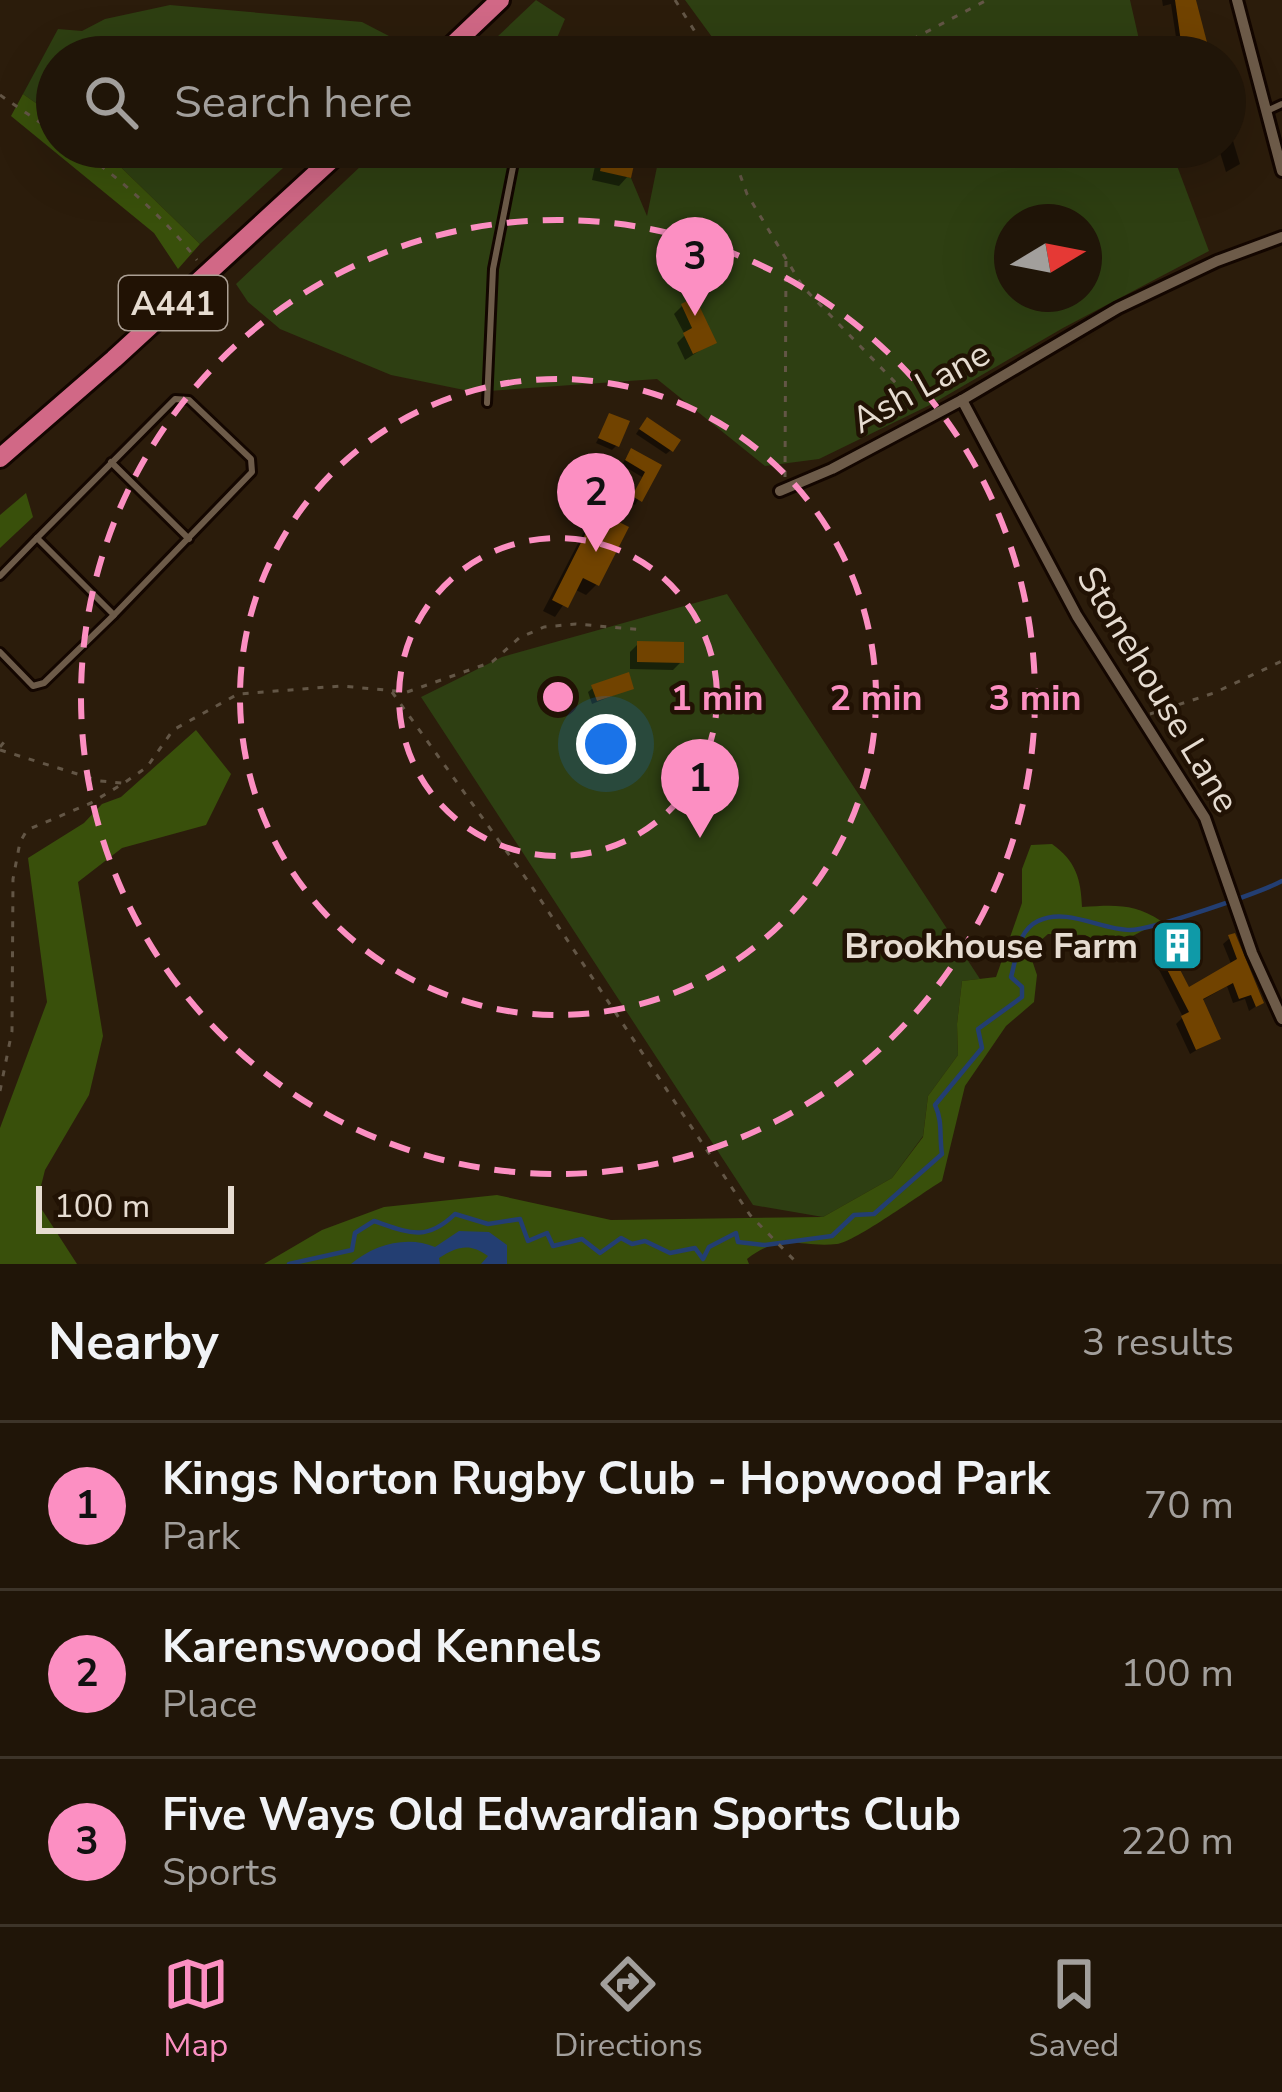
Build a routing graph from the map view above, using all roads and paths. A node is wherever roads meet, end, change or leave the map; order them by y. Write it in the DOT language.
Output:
graph roads {
  1 [pos="500,0"];
  2 [pos="675,0"];
  3 [pos="987,0"];
  4 [pos="1237,0"];
  5 [pos="462,36"];
  6 [pos="698,36"];
  7 [pos="919,36"];
  8 [pos="0,95"];
  9 [pos="1282,105"];
  10 [pos="1265,111"];
  11 [pos="36,120"];
  12 [pos="1281,162"];
  13 [pos="105,168"];
  14 [pos="322,168"];
  15 [pos="513,168"];
  16 [pos="738,168"];
  17 [pos="1282,236"];
  18 [pos="786,257"];
  19 [pos="206,272"];
  20 [pos="962,400"];
  21 [pos="487,403"];
  22 [pos="927,418"];
  23 [pos="0,458"];
  24 [pos="111,462"];
  25 [pos="780,491"];
  26 [pos="37,538"];
  27 [pos="189,539"];
  28 [pos="0,576"];
  29 [pos="115,615"];
  30 [pos="644,629"];
  31 [pos="0,652"];
  32 [pos="1282,661"];
  33 [pos="391,691"];
  34 [pos="1142,719"];
  35 [pos="8,736"];
  36 [pos="0,748"];
  37 [pos="124,783"];
  38 [pos="1282,1019"];
  39 [pos="0,1091"];
  40 [pos="799,1264"];
  1 -- 5 [label="highway"];
  2 -- 6 [label="path"];
  3 -- 7 [label="path"];
  4 -- 10 [label="street"];
  8 -- 11 [label="path"];
  9 -- 10 [label="lane"];
  10 -- 12 [label="street"];
  13 -- 19 [label="path"];
  14 -- 19 [label="highway, A441"];
  15 -- 21 [label="lane"];
  16 -- 18 [label="path"];
  17 -- 20 [label="street, Ash Lane"];
  18 -- 22 [label="path"];
  18 -- 25 [label="path"];
  19 -- 23 [label="highway, A441"];
  20 -- 22 [label="street, Ash Lane"];
  20 -- 34 [label="street, Stonehouse Lane"];
  22 -- 25 [label="street, Ash Lane"];
  24 -- 26 [label="lane"];
  24 -- 27 [label="lane"];
  24 -- 27 [label="lane"];
  26 -- 28 [label="lane"];
  26 -- 29 [label="lane"];
  27 -- 29 [label="lane"];
  29 -- 31 [label="lane"];
  30 -- 33 [label="path"];
  32 -- 34 [label="path"];
  33 -- 37 [label="path"];
  33 -- 40 [label="path"];
  34 -- 38 [label="street, Stonehouse Lane"];
  35 -- 36 [label="path"];
  36 -- 37 [label="path"];
  37 -- 39 [label="path"];
}
